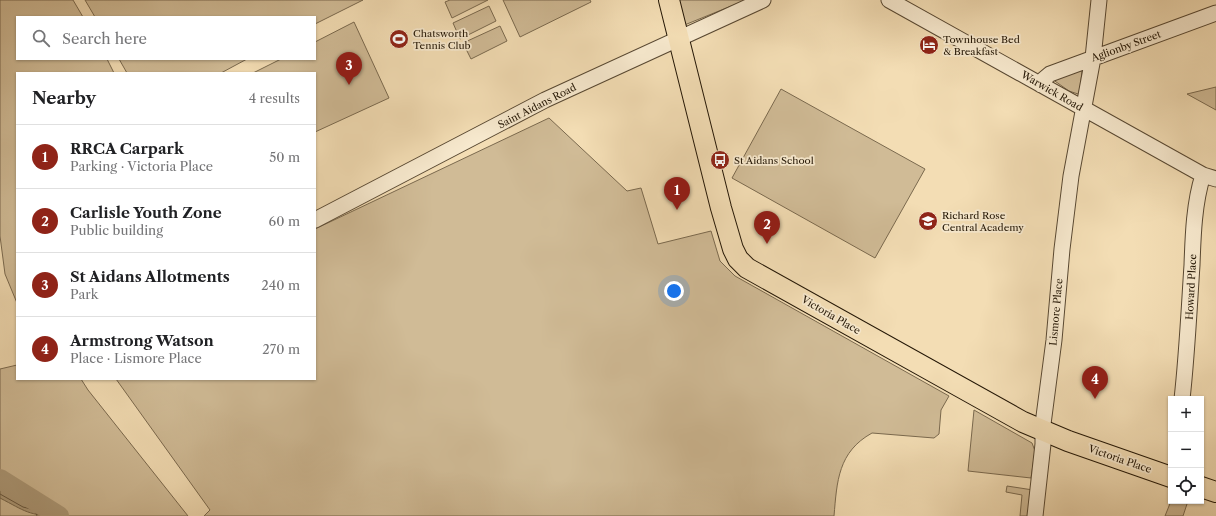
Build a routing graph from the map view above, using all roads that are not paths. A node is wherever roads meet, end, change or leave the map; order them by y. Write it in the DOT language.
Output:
graph roads {
  1 [pos="669,0"];
  2 [pos="763,0"];
  3 [pos="889,0"];
  4 [pos="1099,0"];
  5 [pos="1216,14"];
  6 [pos="678,40"];
  7 [pos="1093,58"];
  8 [pos="1041,85"];
  9 [pos="1084,109"];
  10 [pos="1209,177"];
  11 [pos="316,219"];
  12 [pos="1182,396"];
  13 [pos="1043,431"];
  14 [pos="1168,475"];
  15 [pos="1204,488"];
  16 [pos="1216,492"];
  17 [pos="1035,516"];
  1 -- 6 [label="main road, Victoria Place"];
  2 -- 6 [label="street, Saint Aidans Road"];
  3 -- 8 [label="street, Warwick Road"];
  4 -- 7 [label="street, Lismore Place"];
  5 -- 7 [label="street, Aglionby Street"];
  6 -- 11 [label="street, Saint Aidans Road"];
  6 -- 13 [label="main road, Victoria Place"];
  7 -- 8 [label="street, Aglionby Street"];
  7 -- 9 [label="street, Lismore Place"];
  8 -- 9 [label="street, Warwick Road"];
  9 -- 10 [label="street, Warwick Road"];
  9 -- 13 [label="street, Lismore Place"];
  10 -- 12 [label="street, Howard Place"];
  13 -- 14 [label="main road, Victoria Place"];
  13 -- 17 [label="street, Lismore Place"];
  15 -- 16 [label="main road"];
}
